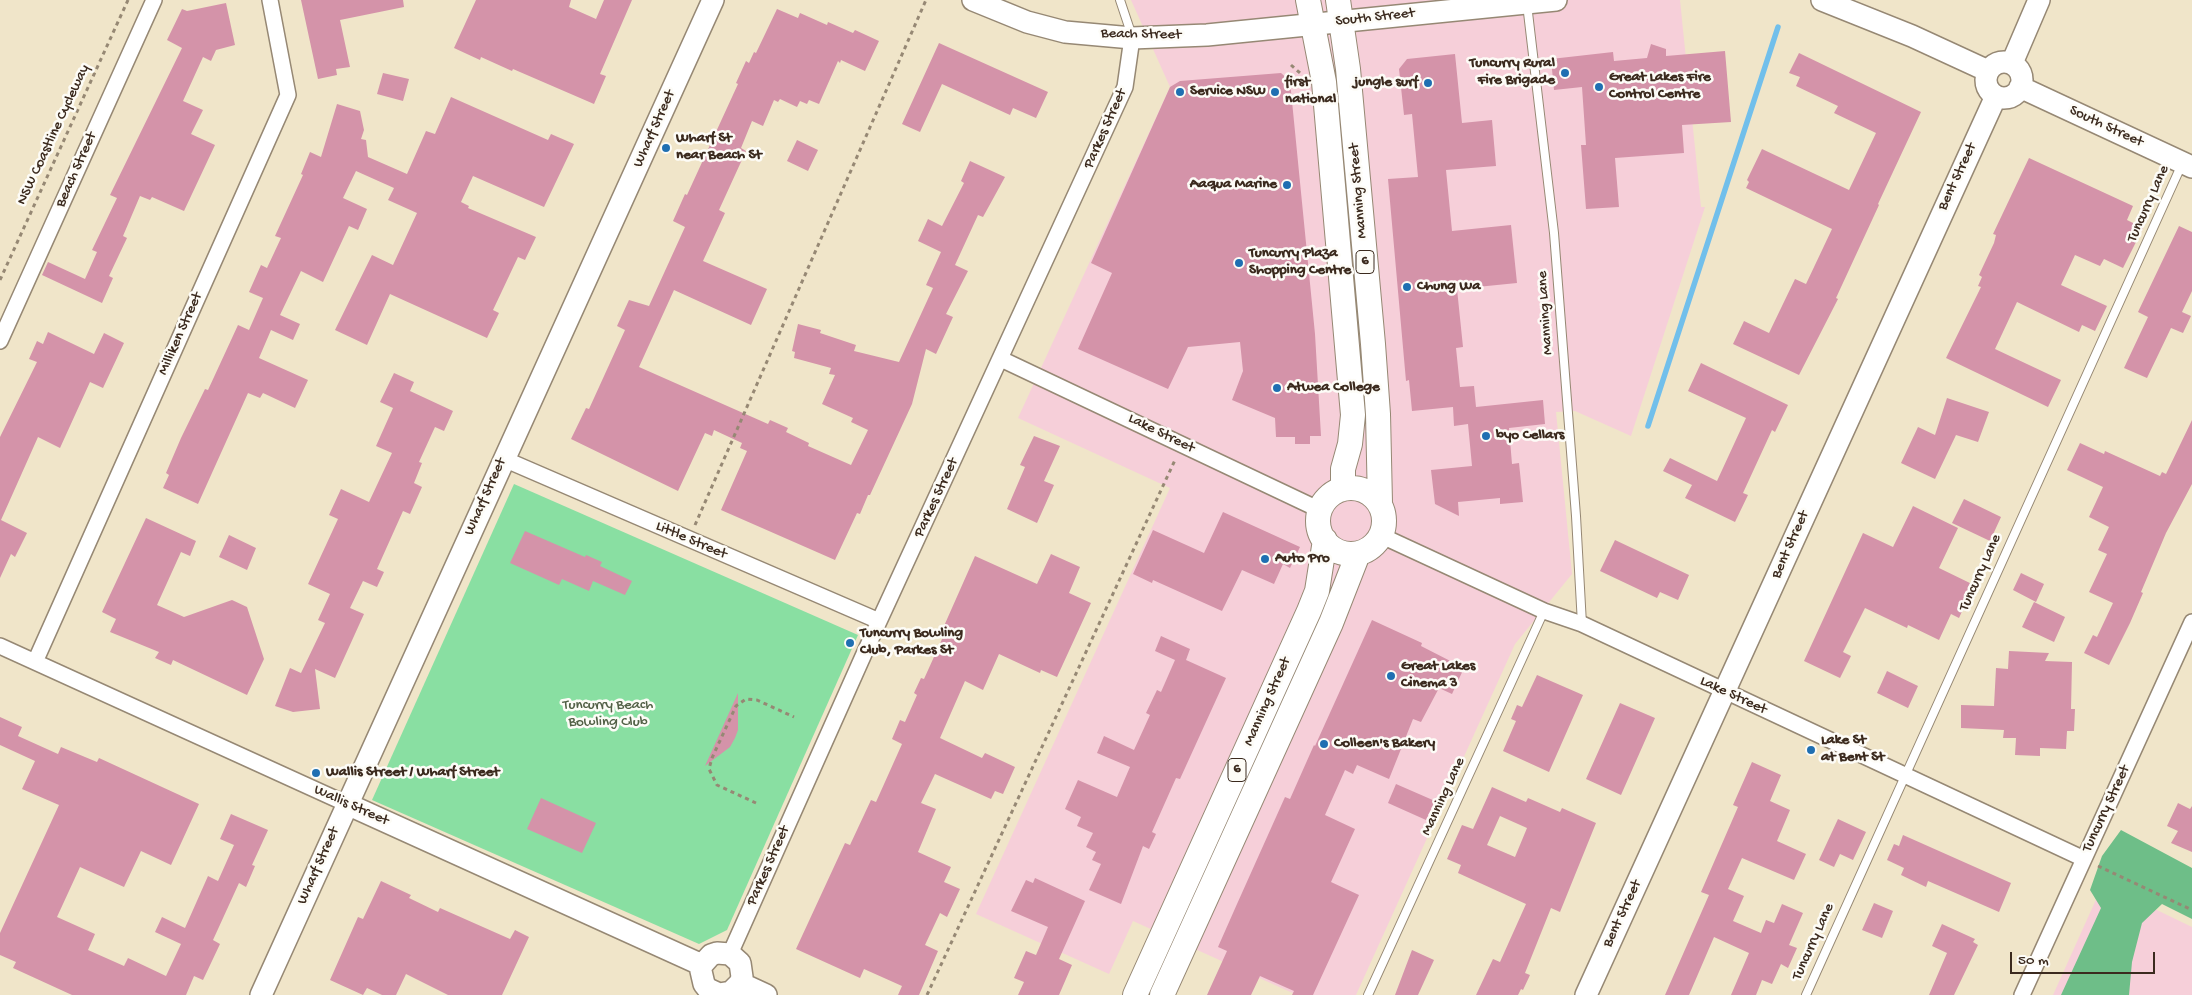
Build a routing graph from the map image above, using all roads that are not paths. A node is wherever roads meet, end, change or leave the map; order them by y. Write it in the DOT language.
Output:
graph roads {
  1 [pos="154,0"];
  2 [pos="270,0"];
  3 [pos="713,0"];
  4 [pos="973,0"];
  5 [pos="1120,0"];
  6 [pos="1308,0"];
  7 [pos="1556,0"];
  8 [pos="1822,0"];
  9 [pos="2039,0"];
  10 [pos="1526,1"];
  11 [pos="1340,11"];
  12 [pos="1314,24"];
  13 [pos="1132,38"];
  14 [pos="2012,63"];
  15 [pos="1988,71"];
  16 [pos="2020,87"];
  17 [pos="1996,96"];
  18 [pos="2187,165"];
  19 [pos="0,341"];
  20 [pos="1001,359"];
  21 [pos="504,459"];
  22 [pos="1343,489"];
  23 [pos="1380,503"];
  24 [pos="1320,510"];
  25 [pos="1382,536"];
  26 [pos="1324,540"];
  27 [pos="1358,554"];
  28 [pos="1544,611"];
  29 [pos="879,622"];
  30 [pos="2192,622"];
  31 [pos="1582,624"];
  32 [pos="0,646"];
  33 [pos="35,662"];
  34 [pos="1724,692"];
  35 [pos="1904,776"];
  36 [pos="347,804"];
  37 [pos="2084,859"];
  38 [pos="730,954"];
  39 [pos="702,968"];
  40 [pos="740,983"];
  41 [pos="713,994"];
  42 [pos="262,995"];
  43 [pos="766,995"];
  44 [pos="1134,995"];
  45 [pos="1162,995"];
  46 [pos="1368,995"];
  47 [pos="1586,995"];
  48 [pos="1806,995"];
  49 [pos="2022,995"];
  1 -- 19 [label="street, Beach Street"];
  2 -- 33 [label="street, Milliken Street"];
  3 -- 21 [label="street, Wharf Street"];
  4 -- 13 [label="street, Beach Street"];
  5 -- 13 [label="lane"];
  6 -- 12 [label="main road, Manning Street / 6"];
  7 -- 10 [label="street, South Street"];
  8 -- 15 [label="street"];
  9 -- 14 [label="street"];
  10 -- 11 [label="street, South Street"];
  10 -- 31 [label="lane, Manning Lane"];
  11 -- 12 [label="street, South Street"];
  11 -- 23 [label="main road, Manning Street / 6"];
  12 -- 13 [label="street, Beach Street"];
  12 -- 22 [label="main road, Manning Street / 6"];
  13 -- 20 [label="street, Parkes Street"];
  14 -- 15 [label="street"];
  14 -- 16 [label="street"];
  15 -- 17 [label="street"];
  16 -- 17 [label="street"];
  16 -- 18 [label="street, South Street"];
  17 -- 34 [label="street, Bent Street"];
  18 -- 35 [label="lane, Tuncurry Lane"];
  20 -- 24 [label="street, Lake Street"];
  20 -- 29 [label="street, Parkes Street"];
  21 -- 29 [label="street, Little Street"];
  21 -- 36 [label="street, Wharf Street"];
  22 -- 23 [label="main road"];
  22 -- 24 [label="main road"];
  23 -- 25 [label="main road, 6"];
  24 -- 26 [label="main road, 6"];
  25 -- 27 [label="main road"];
  25 -- 28 [label="street, Lake Street"];
  26 -- 27 [label="main road"];
  26 -- 44 [label="main road, Manning Street / 6"];
  27 -- 45 [label="main road, Manning Street / 6"];
  28 -- 31 [label="street, Lake Street"];
  28 -- 46 [label="lane, Manning Lane"];
  29 -- 38 [label="street, Parkes Street"];
  30 -- 37 [label="street, Tuncurry Street"];
  31 -- 34 [label="street, Lake Street"];
  32 -- 33 [label="street, Wallis Street"];
  33 -- 36 [label="street, Wallis Street"];
  34 -- 35 [label="street, Lake Street"];
  34 -- 47 [label="street, Bent Street"];
  35 -- 37 [label="street, Lake Street"];
  35 -- 48 [label="lane, Tuncurry Lane"];
  36 -- 39 [label="street, Wallis Street"];
  36 -- 42 [label="street, Wharf Street"];
  37 -- 49 [label="street, Tuncurry Street"];
  38 -- 39 [label="street"];
  38 -- 40 [label="street"];
  39 -- 41 [label="street"];
  40 -- 41 [label="street"];
  40 -- 43 [label="street"];
}
